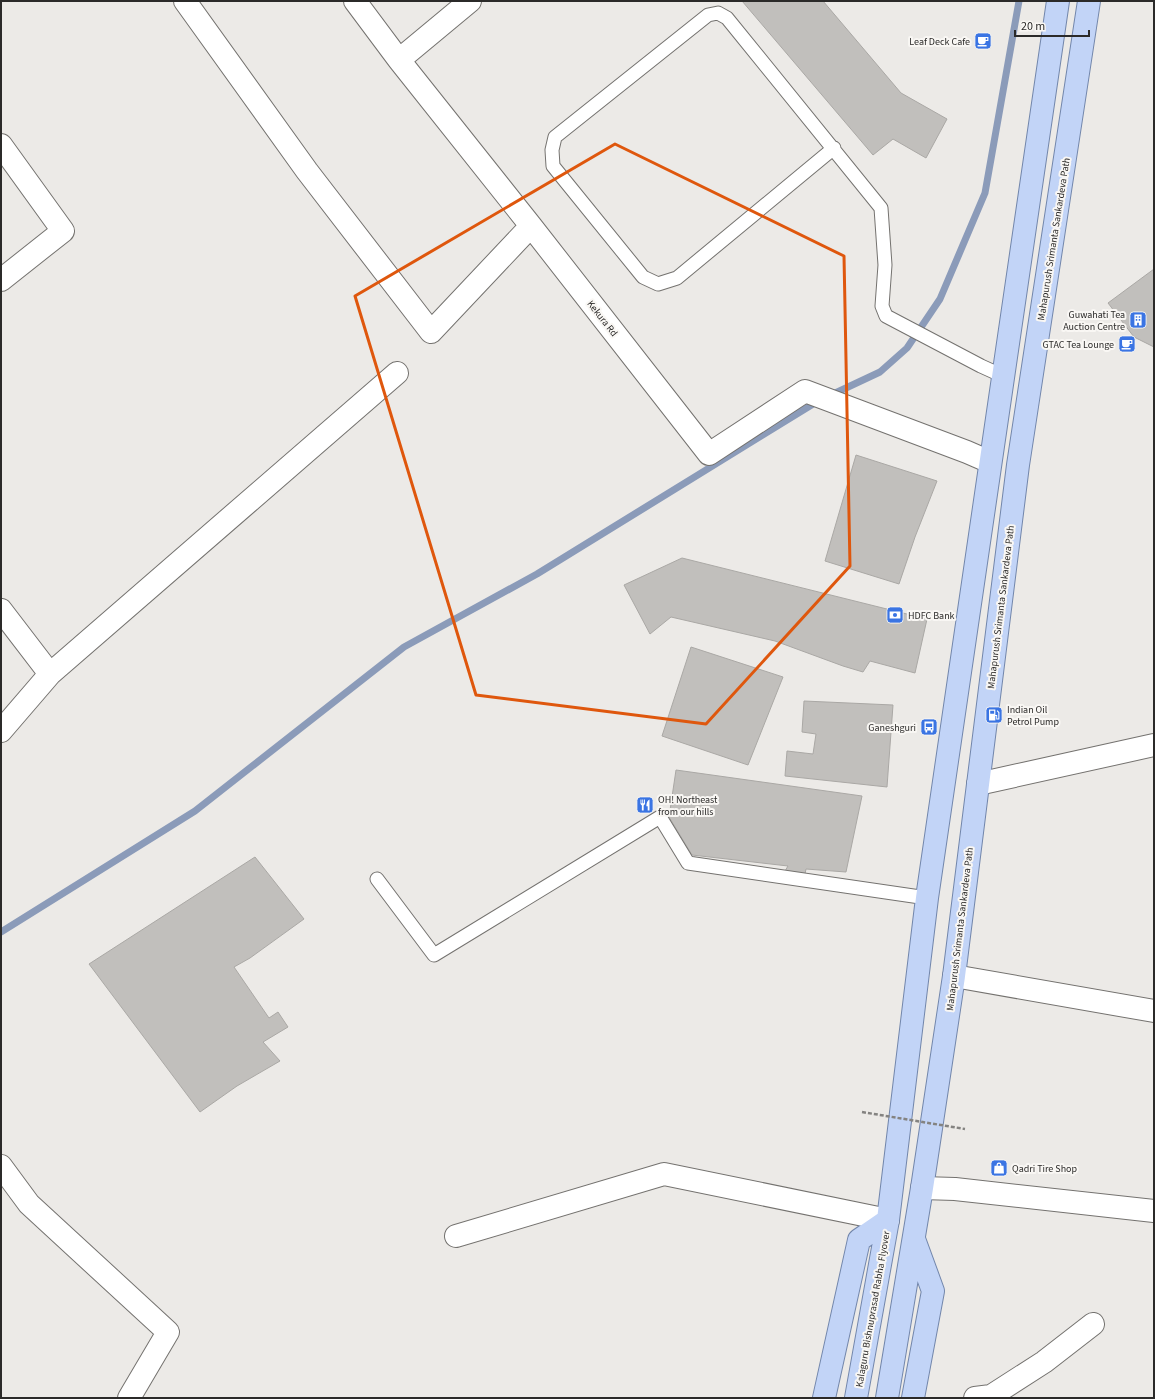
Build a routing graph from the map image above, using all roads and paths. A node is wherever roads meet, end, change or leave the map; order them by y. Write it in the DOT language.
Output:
graph roads {
  1 [pos="186,1"];
  2 [pos="355,1"];
  3 [pos="470,1"];
  4 [pos="1058,1"];
  5 [pos="1089,1"];
  6 [pos="399,60"];
  7 [pos="1,145"];
  8 [pos="834,148"];
  9 [pos="531,226"];
  10 [pos="1,280"];
  11 [pos="397,373"];
  12 [pos="1003,376"];
  13 [pos="990,462"];
  14 [pos="1,610"];
  15 [pos="50,674"];
  16 [pos="1,731"];
  17 [pos="1154,744"];
  18 [pos="978,784"];
  19 [pos="377,879"];
  20 [pos="927,898"];
  21 [pos="954,976"];
  22 [pos="1154,1011"];
  23 [pos="862,1112"];
  24 [pos="965,1129"];
  25 [pos="1,1166"];
  26 [pos="922,1188"];
  27 [pos="1154,1211"];
  28 [pos="888,1220"];
  29 [pos="456,1236"];
  30 [pos="914,1238"];
  31 [pos="1093,1324"];
  32 [pos="129,1398"];
  33 [pos="824,1398"];
  34 [pos="856,1398"];
  35 [pos="887,1398"];
  36 [pos="913,1398"];
  37 [pos="975,1398"];
  1 -- 9 [label="street"];
  2 -- 6 [label="street, Kekura Rd"];
  3 -- 6 [label="street"];
  4 -- 12 [label="main road"];
  5 -- 18 [label="main road, Mahapurush Srimanta Sankardeva Path"];
  6 -- 9 [label="street, Kekura Rd"];
  7 -- 10 [label="street"];
  8 -- 8 [label="lane"];
  8 -- 12 [label="lane"];
  9 -- 13 [label="street, Kekura Rd"];
  11 -- 15 [label="street"];
  12 -- 13 [label="main road"];
  13 -- 20 [label="main road"];
  14 -- 15 [label="street"];
  15 -- 16 [label="street"];
  17 -- 18 [label="street"];
  18 -- 21 [label="main road, Mahapurush Srimanta Sankardeva Path"];
  19 -- 20 [label="lane"];
  20 -- 28 [label="main road"];
  21 -- 22 [label="street"];
  21 -- 26 [label="main road, Mahapurush Srimanta Sankardeva Path"];
  23 -- 24 [label="path, bridge"];
  25 -- 32 [label="street"];
  26 -- 27 [label="street"];
  26 -- 30 [label="main road, Mahapurush Srimanta Sankardeva Path"];
  28 -- 29 [label="street"];
  28 -- 33 [label="main road"];
  28 -- 34 [label="main road, Kalaguru Bishnuprasad Rabha Flyover"];
  30 -- 35 [label="main road"];
  30 -- 36 [label="main road"];
  31 -- 37 [label="street"];
}
